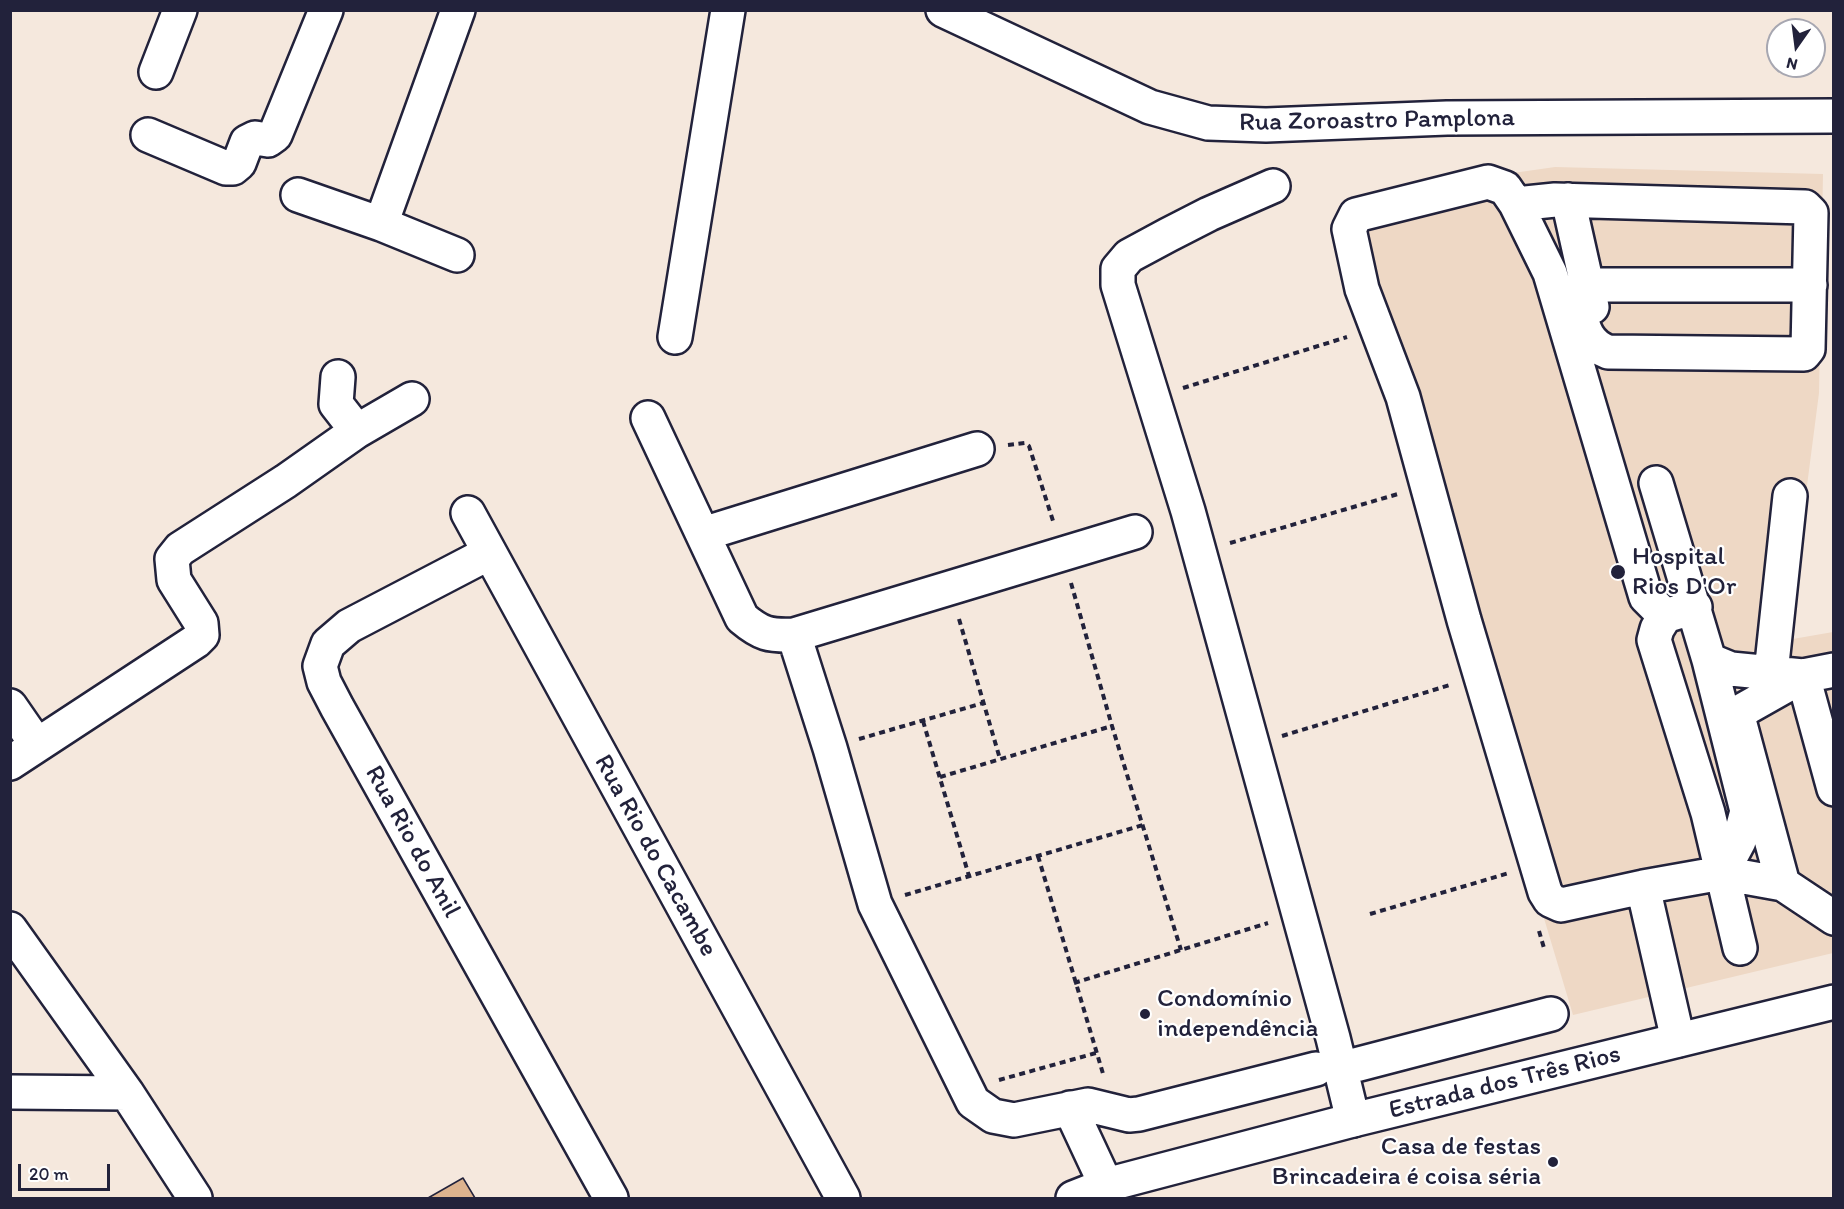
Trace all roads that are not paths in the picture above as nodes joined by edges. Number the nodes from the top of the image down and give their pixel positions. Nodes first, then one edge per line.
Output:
1 (180, 10) edge
2 (326, 10) edge
3 (458, 10) edge
4 (728, 10) edge
5 (943, 10) edge
6 (156, 72) dead end
7 (1833, 116) edge
8 (148, 135) dead end
9 (1273, 186) dead end
10 (298, 195) dead end
11 (1569, 200) junction
12 (1515, 204) junction
13 (381, 224) junction
14 (1532, 237) junction
15 (457, 255) dead end
16 (1587, 285) junction
17 (1810, 285) junction
18 (675, 337) dead end
19 (1601, 349) junction
20 (338, 377) dead end
21 (412, 399) dead end
22 (648, 418) dead end
23 (357, 431) junction
24 (977, 448) road end
25 (1656, 483) dead end
26 (1790, 496) dead end
27 (468, 513) dead end
28 (1135, 532) dead end
29 (703, 534) junction
30 (489, 553) junction
31 (1680, 612) junction
32 (794, 635) junction
33 (1709, 660) junction
34 (1803, 673) edge
35 (10, 706) edge
36 (1827, 743) edge
37 (38, 745) junction
38 (10, 763) edge
39 (1833, 789) edge
40 (1722, 873) junction
41 (1782, 884) junction
42 (1643, 887) junction
43 (1833, 918) edge
44 (10, 928) edge
45 (1740, 948) dead end
46 (1833, 1002) edge
47 (1551, 1014) dead end
48 (1678, 1040) junction
49 (1328, 1069) junction
50 (10, 1092) edge
51 (127, 1093) junction
52 (1070, 1108) junction
53 (1353, 1120) junction
54 (1106, 1185) junction
55 (195, 1198) edge
56 (611, 1198) edge
57 (843, 1198) edge
58 (1073, 1198) edge

1 - 6 street
2 - 8 street
3 - 13 street
4 - 18 street
5 - 7 street, Rua Zoroastro Pamplona
9 - 49 street
10 - 13 street
11 - 12 street
11 - 16 street
11 - 17 street
12 - 14 street
12 - 42 street
13 - 15 street
14 - 19 street
14 - 31 street
16 - 17 street
16 - 19 street
17 - 19 street
20 - 23 street
21 - 23 street
22 - 29 street
23 - 37 street
24 - 29 street
25 - 31 street
26 - 34 street
27 - 30 street, Rua Rio do Cacambe
28 - 32 street
29 - 32 street
30 - 56 street, Rua Rio do Anil
30 - 57 street, Rua Rio do Cacambe
31 - 33 street
31 - 40 street
32 - 52 street
33 - 34 street
33 - 40 street
34 - 36 street
34 - 41 street
35 - 37 street
36 - 39 street
37 - 38 street
40 - 41 street
40 - 42 street
40 - 45 street
41 - 43 street
42 - 48 street
44 - 51 street
46 - 48 street, Estrada dos Três Rios
47 - 49 street
48 - 53 street, Estrada dos Três Rios
49 - 52 street
49 - 53 street
50 - 51 street
51 - 55 street
52 - 54 street
53 - 54 street, Estrada dos Três Rios
54 - 58 street, Estrada dos Três Rios

